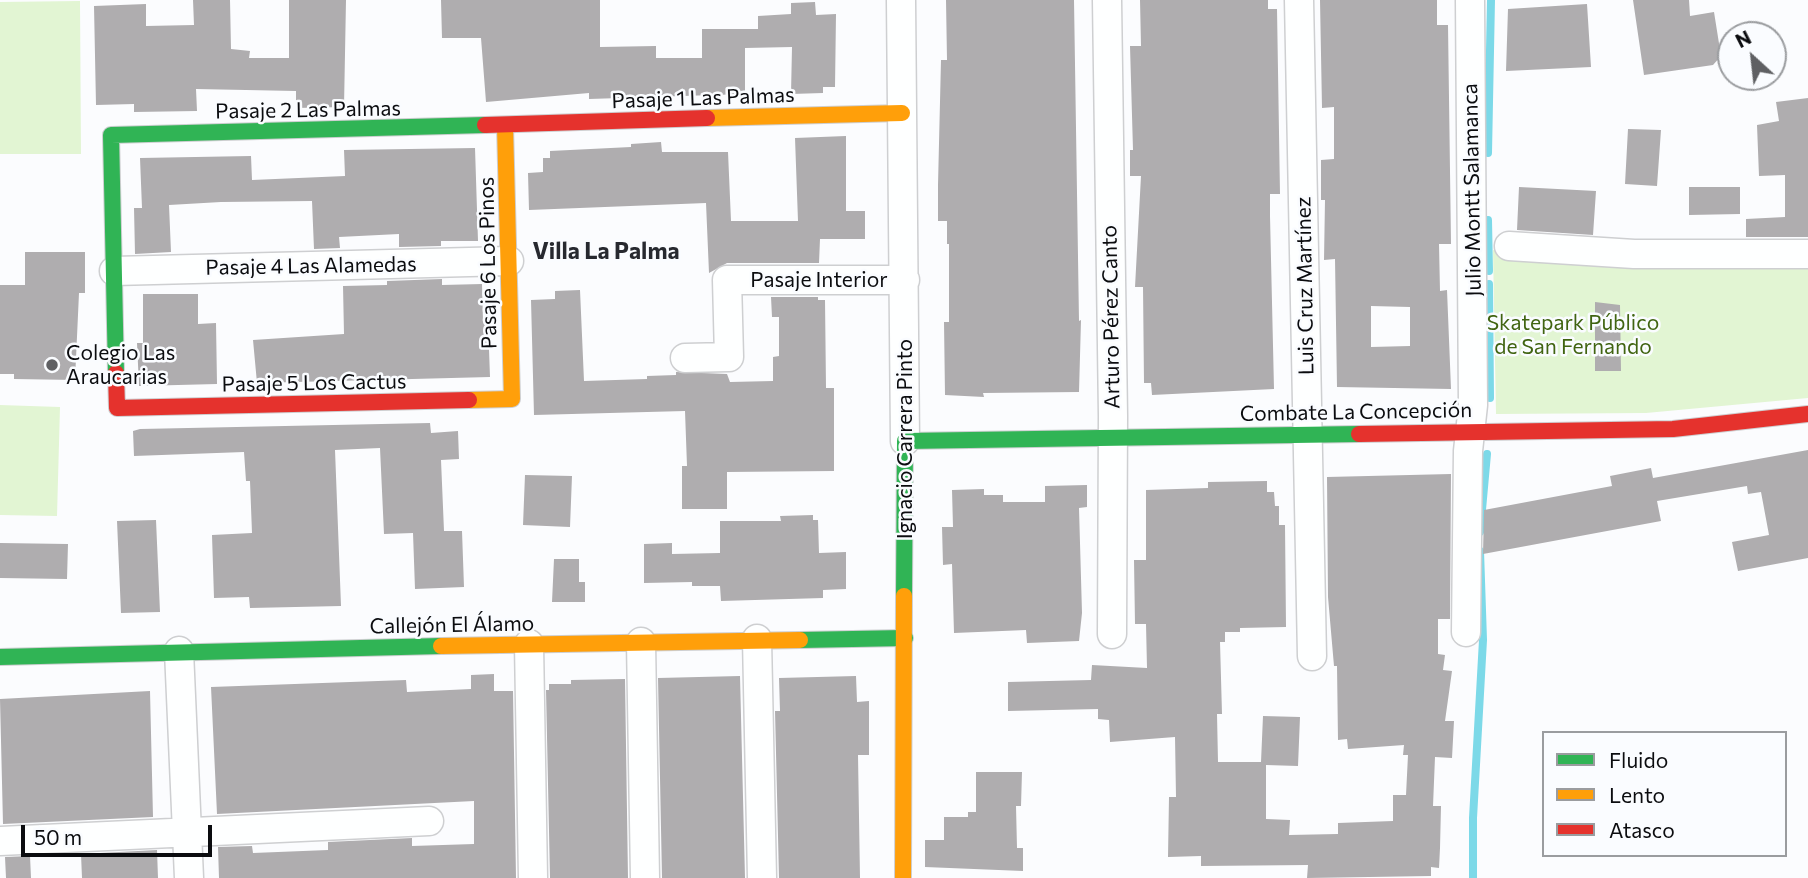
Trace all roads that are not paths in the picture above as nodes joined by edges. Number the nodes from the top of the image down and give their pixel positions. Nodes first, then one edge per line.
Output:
1 (901, 0) edge
2 (1107, 0) edge
3 (1299, 0) edge
4 (1470, 0) edge
5 (902, 113) junction
6 (505, 126) junction
7 (1509, 246) dead end
8 (1808, 254) edge
9 (509, 261) junction
10 (114, 271) junction
11 (905, 280) junction
12 (685, 358) dead end
13 (512, 399) joint
14 (1808, 414) edge
15 (1470, 432) junction
16 (1308, 433) junction
17 (1111, 438) junction
18 (905, 440) junction
19 (1466, 632) dead end
20 (1112, 634) dead end
21 (905, 638) junction
22 (757, 639) junction
23 (641, 642) junction
24 (529, 644) junction
25 (179, 651) junction
26 (1312, 656) dead end
27 (0, 657) edge
28 (429, 821) dead end
29 (187, 832) junction
30 (0, 841) edge
31 (189, 878) edge
32 (533, 878) edge
33 (645, 878) edge
34 (762, 878) edge
35 (903, 878) edge

1 - 5 street, Ignacio Carrera Pinto
2 - 17 street, Arturo Pérez Canto
3 - 16 street, Luis Cruz Martínez
4 - 15 street, Julio Montt Salamanca
5 - 6 street, Pasaje 1 Las Palmas
5 - 11 street, Ignacio Carrera Pinto
6 - 9 street, Pasaje 6 Los Pinos
6 - 10 street, Pasaje 2 Las Palmas
7 - 8 street
9 - 10 street, Pasaje 4 Las Alamedas
9 - 13 street, Pasaje 6 Los Pinos
10 - 13 street, Pasaje 5 Los Cactus
11 - 12 street, Pasaje Interior
11 - 18 street, Ignacio Carrera Pinto
14 - 15 street, Combate La Concepción
15 - 16 street, Combate La Concepción
15 - 19 street, Julio Montt Salamanca
16 - 17 street, Combate La Concepción
16 - 26 street, Luis Cruz Martínez
17 - 18 street, Combate La Concepción
17 - 20 street, Arturo Pérez Canto
18 - 21 street, Ignacio Carrera Pinto
21 - 22 street, Callejón El Álamo
21 - 35 street, Ignacio Carrera Pinto
22 - 23 street, Callejón El Álamo
22 - 34 street
23 - 24 street, Callejón El Álamo
23 - 33 street
24 - 25 street, Callejón El Álamo
24 - 32 street
25 - 27 street, Callejón El Álamo
25 - 29 street
28 - 29 street
29 - 30 street
29 - 31 street

